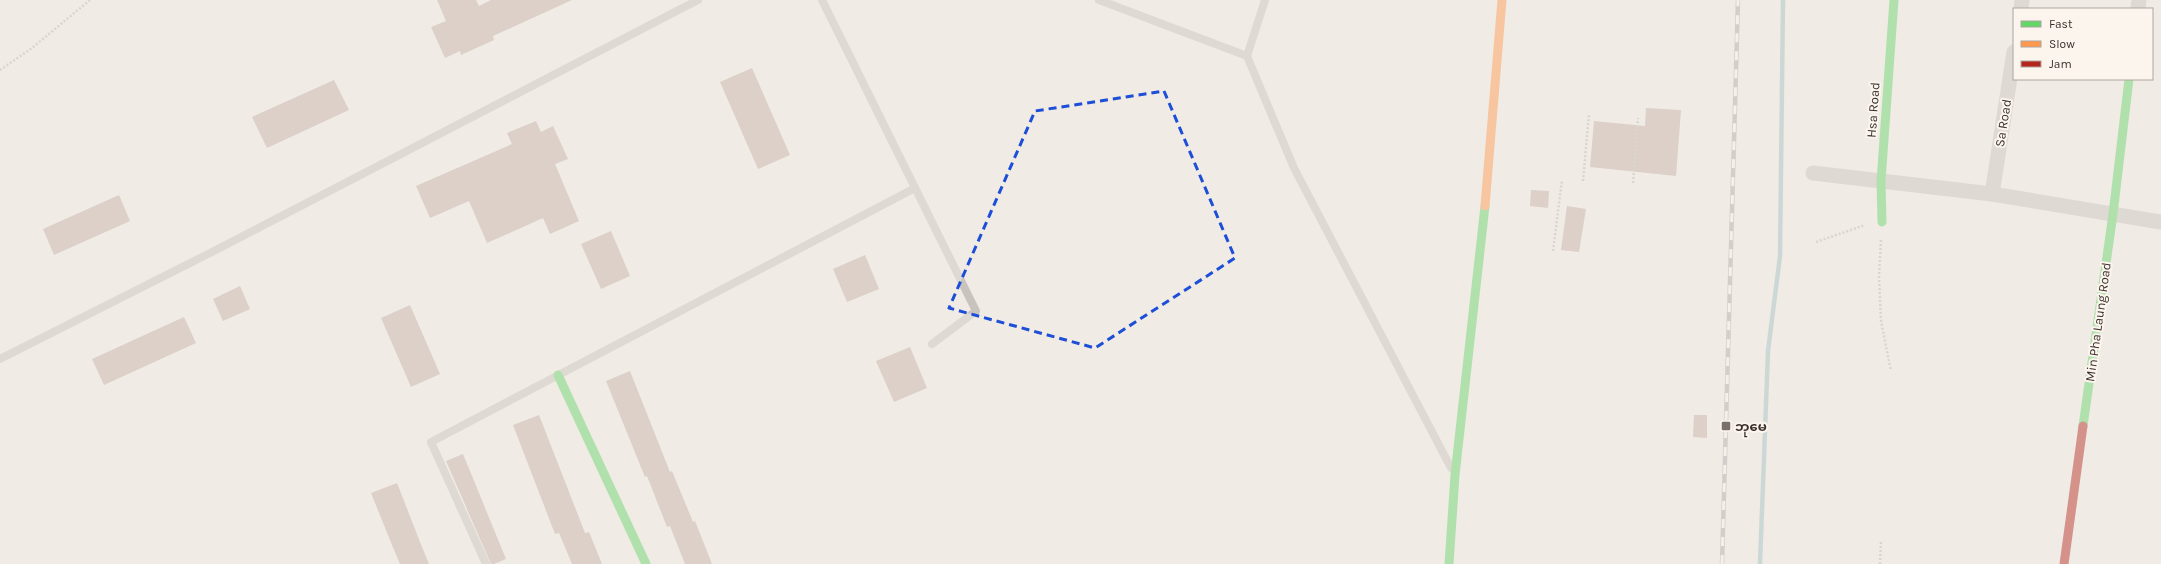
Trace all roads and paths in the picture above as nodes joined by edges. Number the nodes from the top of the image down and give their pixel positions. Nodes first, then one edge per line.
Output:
1 (90, 0) edge
2 (698, 0) edge
3 (822, 0) edge
4 (1099, 0) edge
5 (1264, 0) edge
6 (1502, 0) edge
7 (1894, 0) edge
8 (1247, 56) junction
9 (2013, 58) edge
10 (0, 70) edge
11 (2129, 80) edge
12 (1589, 114) dead end
13 (1638, 118) dead end
14 (1813, 173) dead end
15 (1562, 180) dead end
16 (1583, 181) dead end
17 (1881, 181) junction
18 (1633, 183) dead end
19 (915, 188) junction
20 (1992, 194) junction
21 (2113, 214) junction
22 (1882, 222) junction
23 (2161, 222) edge
24 (1816, 242) dead end
25 (1553, 251) dead end
26 (932, 344) dead end
27 (0, 360) edge
28 (1891, 371) dead end
29 (558, 375) junction
30 (1455, 475) junction
31 (1882, 540) dead end
32 (486, 564) edge
33 (646, 564) edge
34 (1449, 564) edge
35 (1880, 564) edge
36 (2064, 564) edge

1 - 10 path
2 - 27 lane
3 - 19 lane
4 - 8 lane
5 - 8 lane
6 - 30 street
7 - 17 street, Hsa Road
8 - 30 lane
9 - 20 street, Sa Road
11 - 21 street, Min Pha Laung Road
12 - 16 path
13 - 18 path
14 - 17 street
15 - 25 path
17 - 20 street
17 - 22 street, Hsa Road
19 - 26 lane
19 - 29 lane
20 - 21 street
21 - 23 street
21 - 36 street, Min Pha Laung Road
22 - 24 path
22 - 28 path
29 - 32 lane
29 - 33 street
30 - 34 street
31 - 35 path

